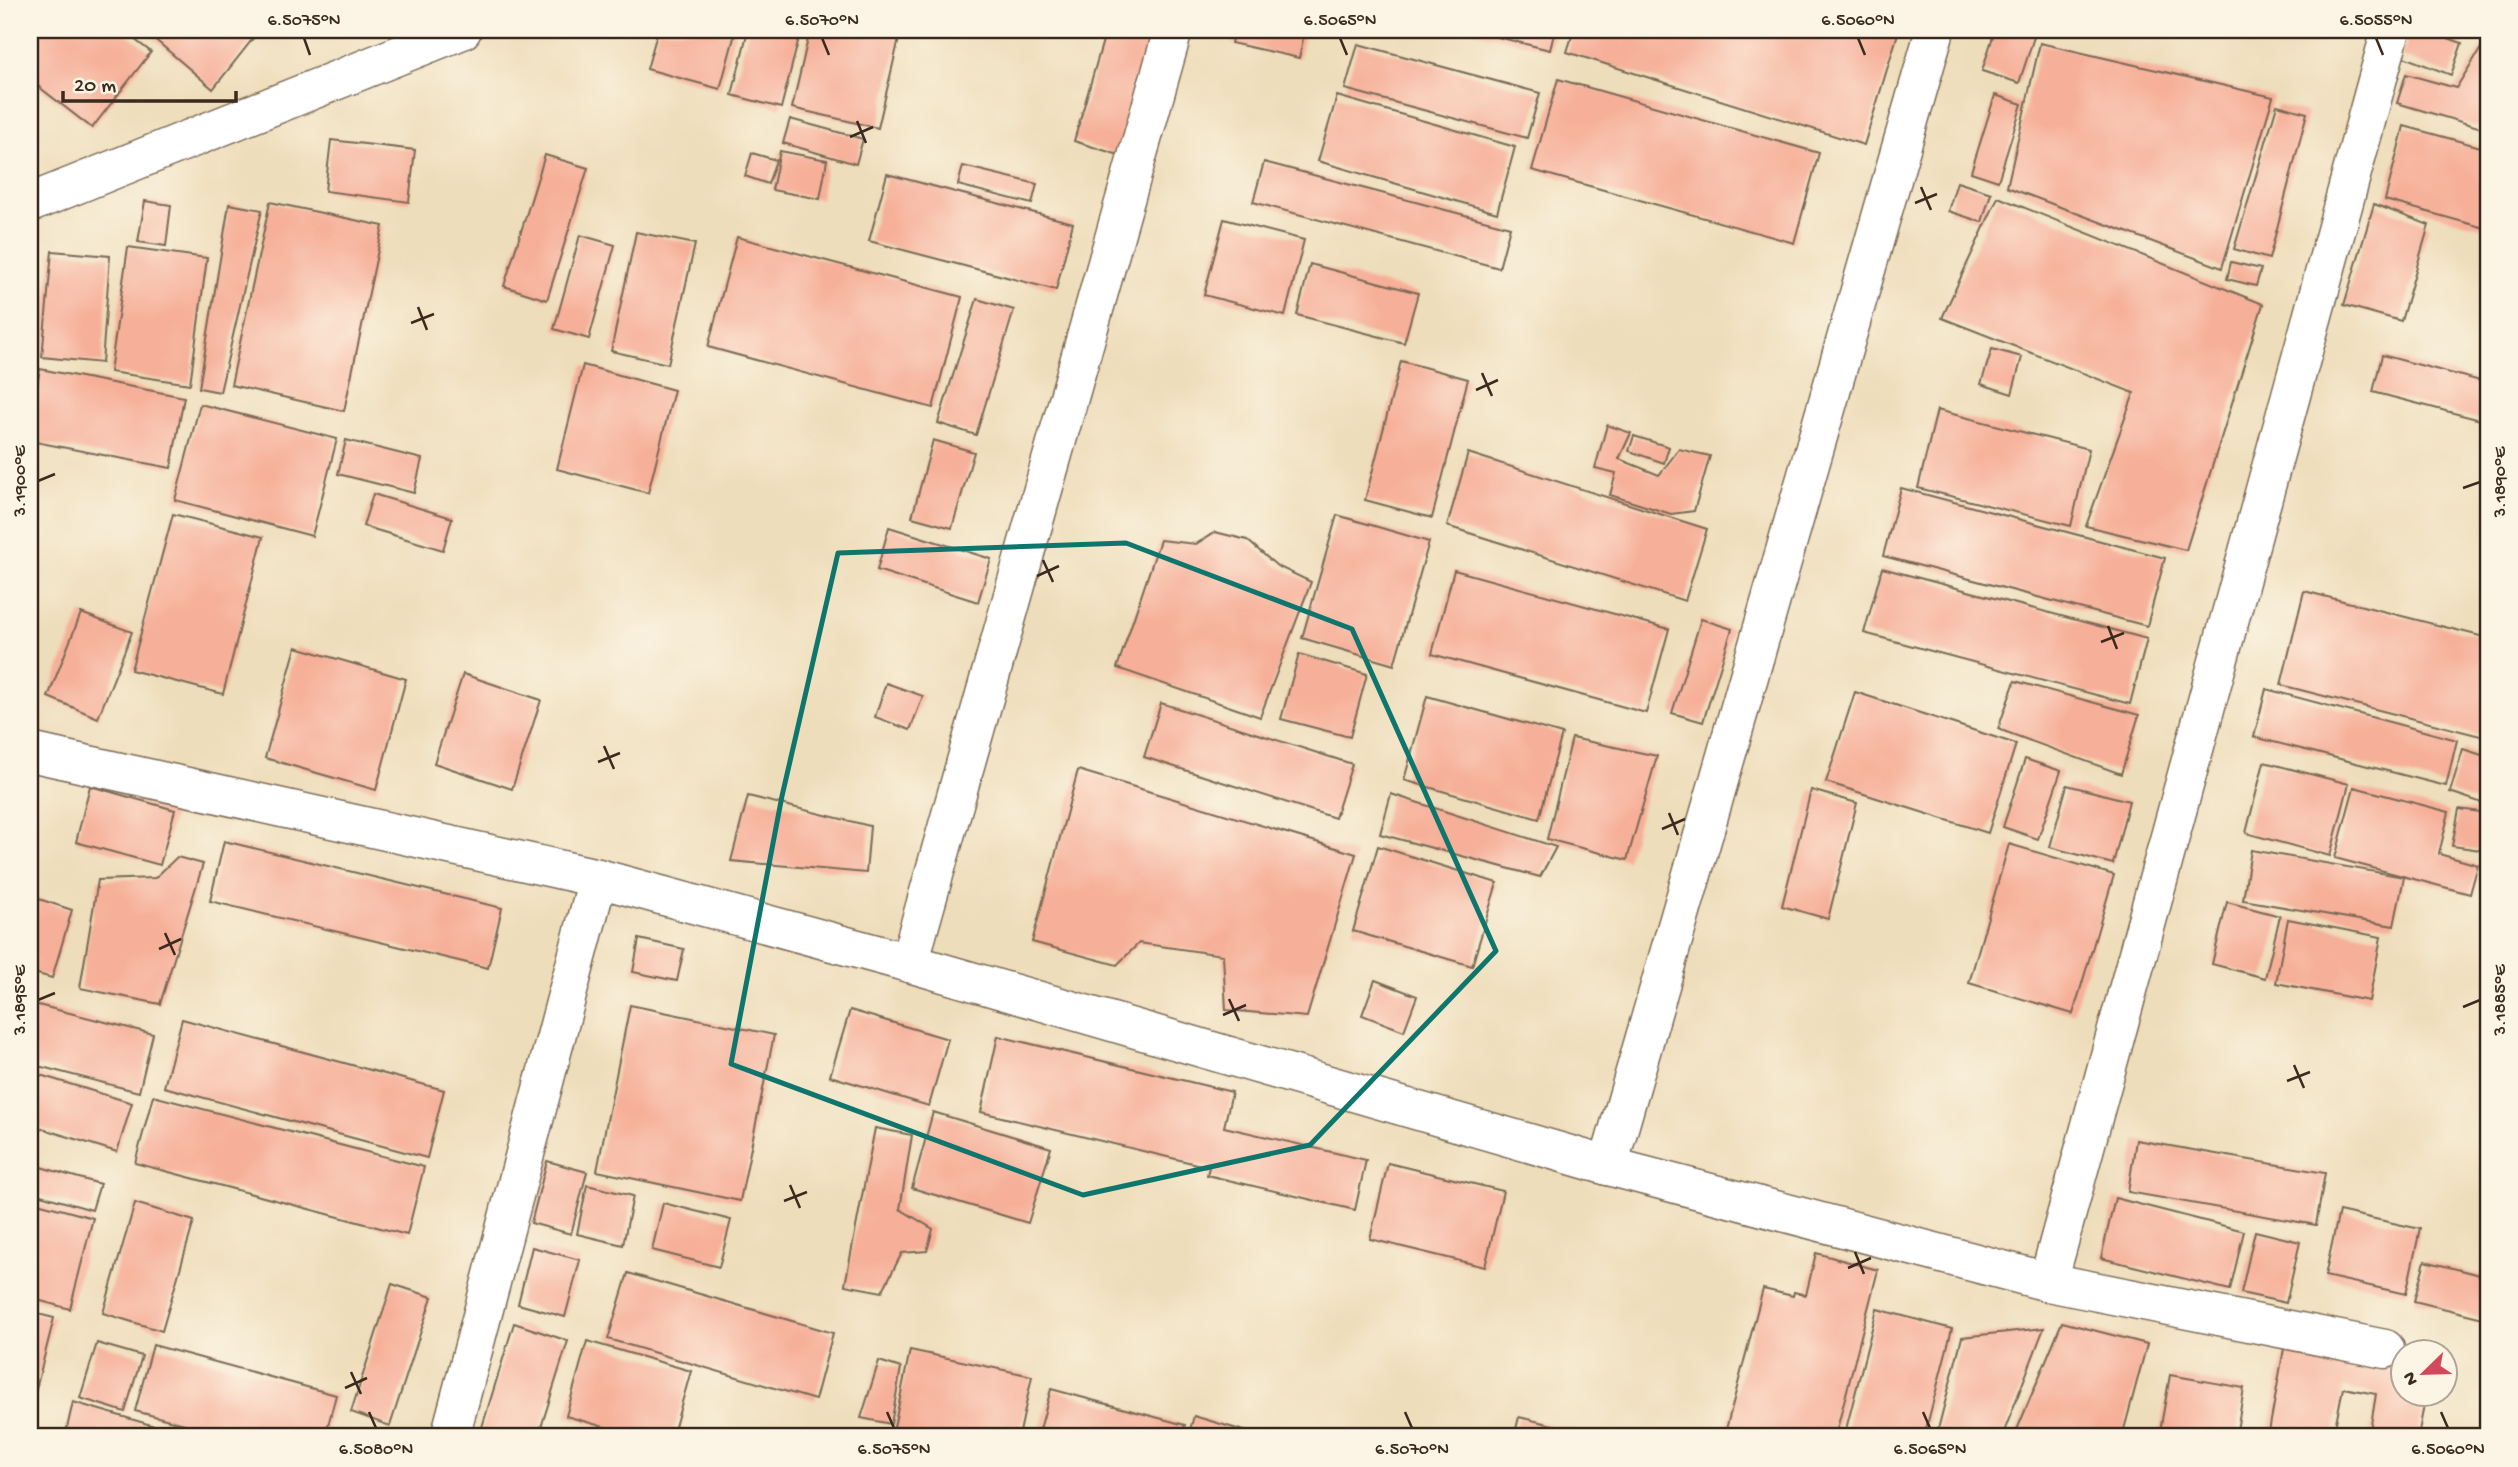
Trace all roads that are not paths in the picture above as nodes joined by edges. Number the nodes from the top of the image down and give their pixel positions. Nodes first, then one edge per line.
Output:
1 (462, 30) edge
2 (1173, 30) edge
3 (1935, 30) edge
4 (2391, 30) edge
5 (30, 203) edge
6 (30, 752) edge
7 (598, 878) junction
8 (909, 963) junction
9 (1608, 1166) junction
10 (2048, 1282) junction
11 (2385, 1349) dead end
12 (450, 1437) edge

1 - 5 street
2 - 8 street
3 - 9 street
4 - 10 street
6 - 7 street
7 - 8 street
7 - 12 street
8 - 9 street
9 - 10 street
10 - 11 street

